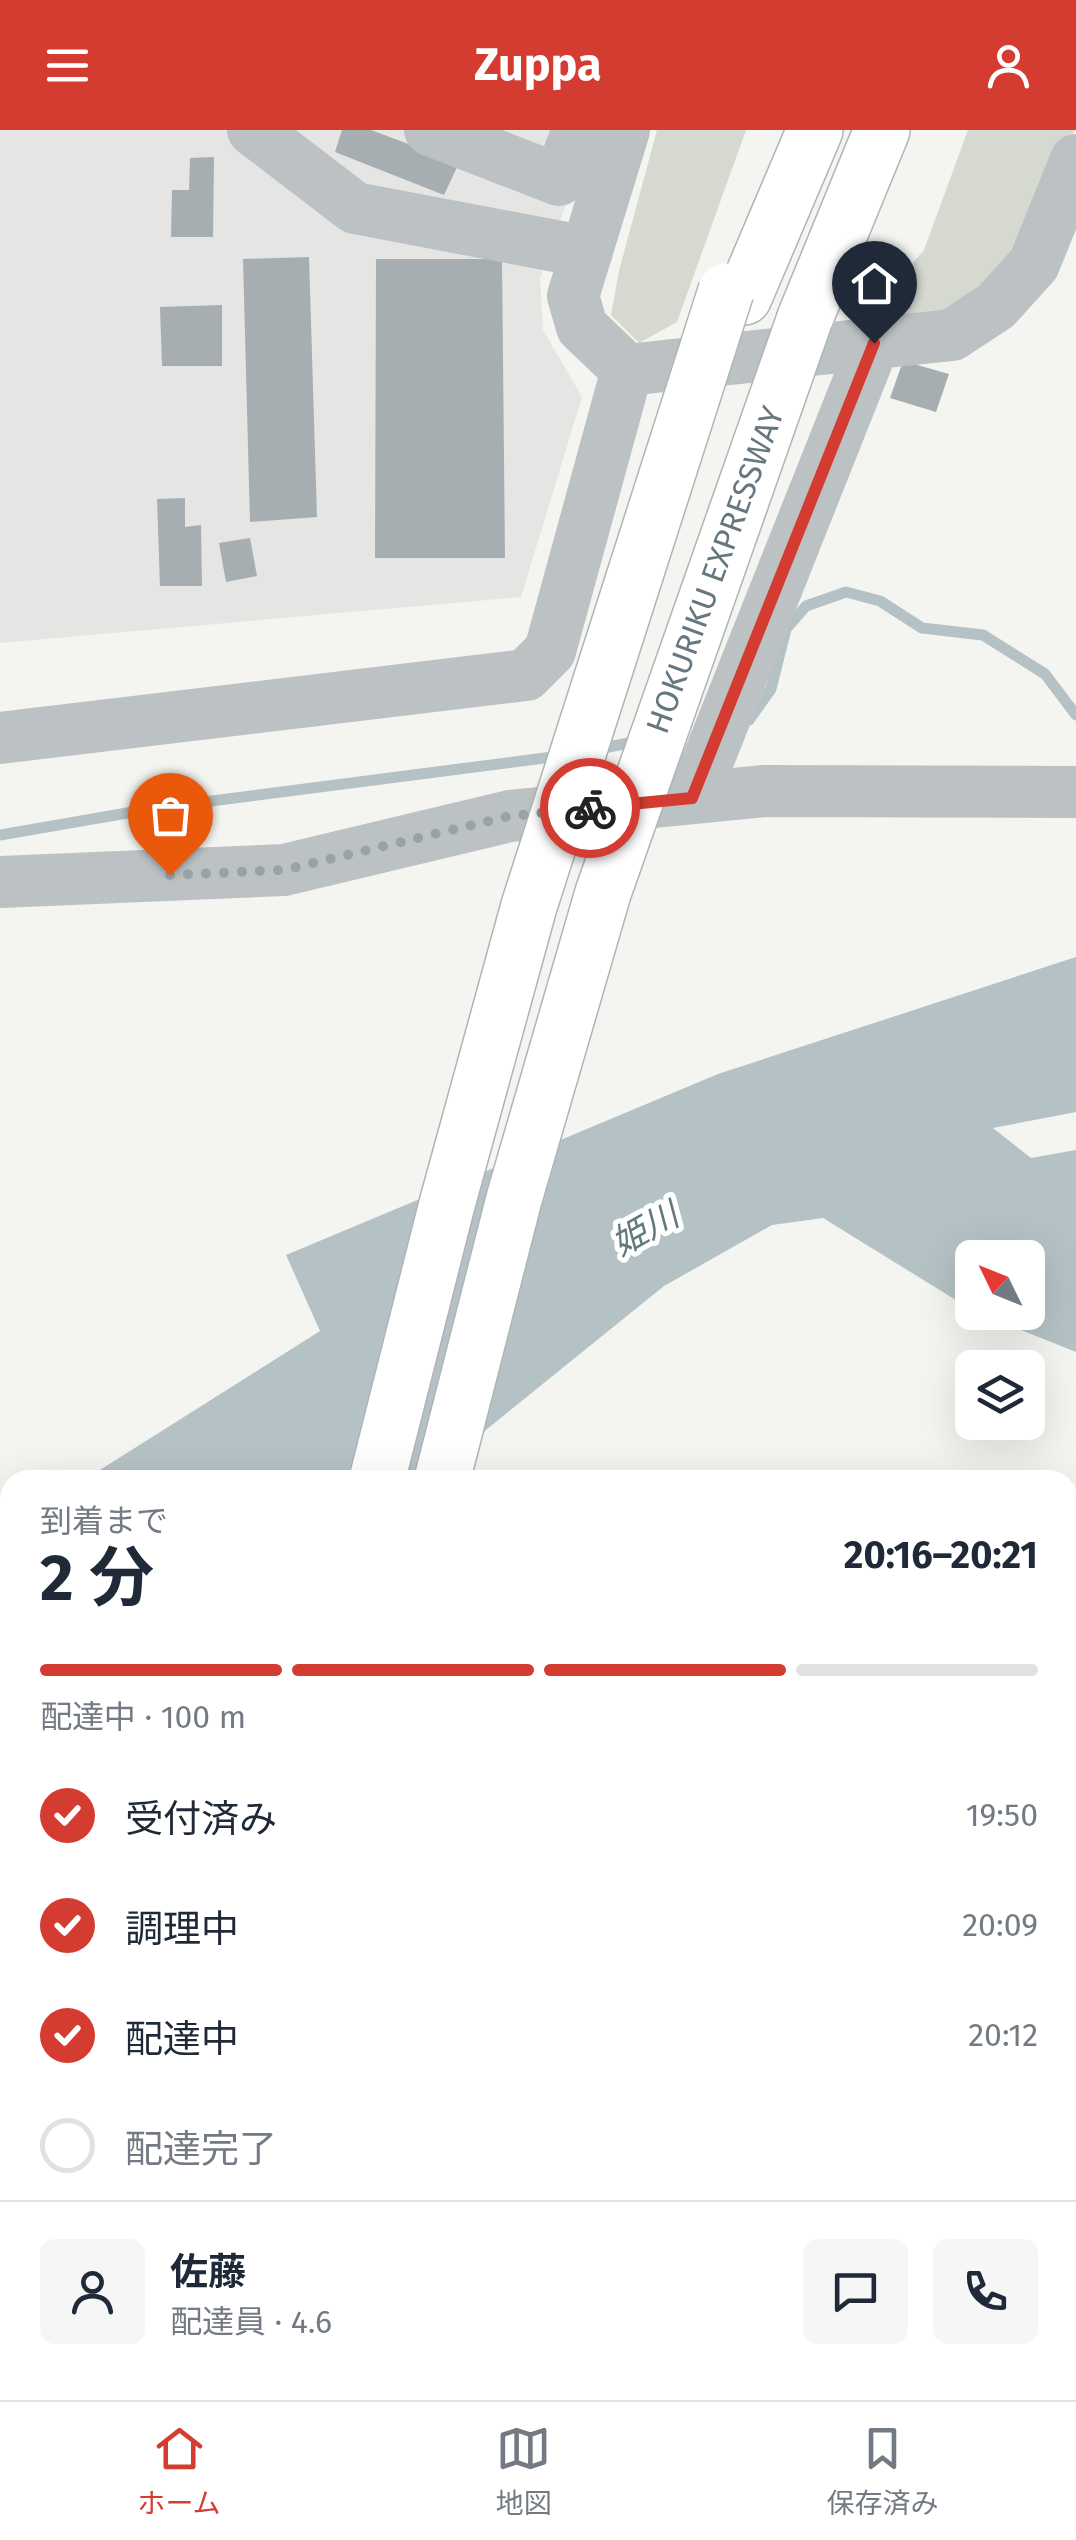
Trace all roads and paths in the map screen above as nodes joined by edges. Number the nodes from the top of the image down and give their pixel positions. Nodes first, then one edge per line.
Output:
1 (253, 130) edge
2 (430, 130) edge
3 (578, 130) edge
4 (624, 130) edge
5 (783, 130) edge
6 (815, 130) edge
7 (877, 144) edge
8 (1076, 160) edge
9 (587, 252) junction
10 (735, 294) junction
11 (874, 343) junction
12 (627, 370) junction
13 (0, 738) edge
14 (1076, 792) edge
15 (692, 798) junction
16 (0, 882) edge
17 (380, 1470) edge
18 (445, 1470) edge

1 - 9 street
2 - 3 street
4 - 9 street
5 - 10 highway
6 - 10 highway
7 - 18 highway, HOKURIKU EXPRESSWAY, bridge
8 - 11 street
9 - 12 street
10 - 17 highway, HOKURIKU EXPRESSWAY, bridge
11 - 12 street
11 - 15 street
12 - 13 street
14 - 15 street
15 - 16 street

